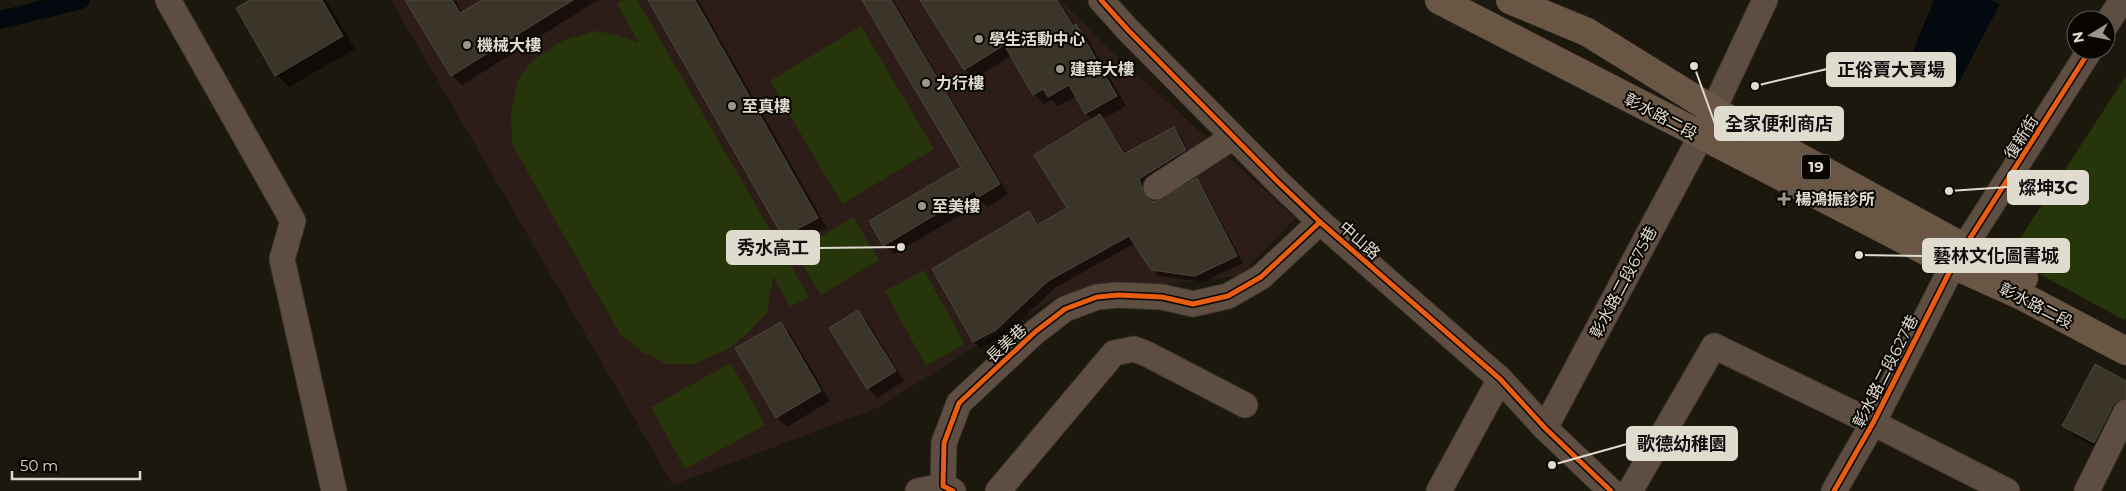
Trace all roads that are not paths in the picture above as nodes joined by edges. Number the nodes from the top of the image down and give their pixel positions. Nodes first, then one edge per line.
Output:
1 (168, 0) edge
2 (1101, 0) edge
3 (1510, 0) edge
4 (1765, 0) edge
5 (1452, 3) edge
6 (2084, 60) edge
7 (1712, 110) junction
8 (1701, 136) junction
9 (1233, 137) junction
10 (1156, 186) dead end
11 (1320, 222) junction
12 (1958, 259) junction
13 (2126, 329) edge
14 (2126, 351) edge
15 (1500, 379) junction
16 (1245, 405) dead end
17 (2126, 412) edge
18 (1873, 423) junction
19 (1546, 428) junction
20 (1599, 485) edge
21 (948, 489) edge
22 (334, 491) edge
23 (918, 491) edge
24 (998, 491) edge
25 (1439, 491) edge
26 (1630, 491) edge
27 (1834, 491) edge
28 (2007, 491) edge
29 (2087, 491) edge

1 - 22 street
2 - 9 street, 中山路
3 - 7 main road, 彰水路二段 / 19
4 - 7 street, 彰水路二段675巷
5 - 8 main road, 彰水路二段 / 19
6 - 12 street, 復新街
7 - 8 street, 彰水路二段675巷
7 - 12 main road, 彰水路二段 / 19
8 - 12 main road, 彰水路二段 / 19
8 - 19 street, 彰水路二段675巷
9 - 10 street
9 - 11 street, 中山路
11 - 15 street, 中山路
11 - 21 street, 長美巷
12 - 13 main road, 彰水路二段 / 19
12 - 14 main road, 彰水路二段 / 19
12 - 18 street, 彰水路二段627巷
15 - 19 street, 中山路
15 - 25 street
16 - 24 street
17 - 29 street
18 - 26 street
18 - 27 street, 彰水路二段627巷
18 - 28 street
19 - 20 street, 中山路
21 - 23 street

